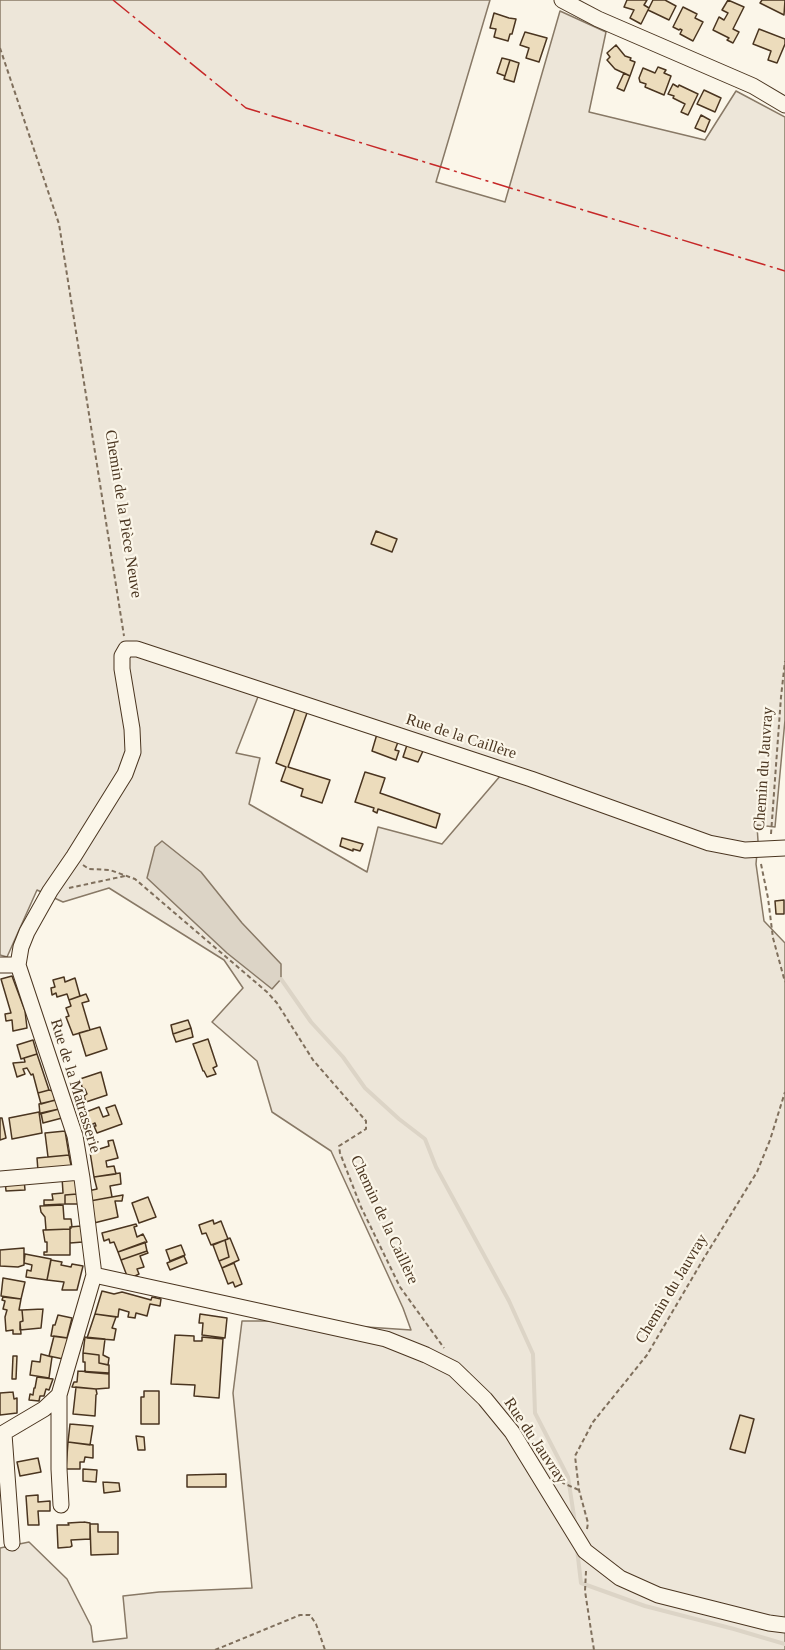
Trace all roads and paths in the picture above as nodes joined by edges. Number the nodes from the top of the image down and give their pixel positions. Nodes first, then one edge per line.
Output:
1 (562, 0) edge
2 (580, 4) edge
3 (0, 48) edge
4 (785, 105) edge
5 (126, 649) junction
6 (785, 661) edge
7 (778, 848) edge
8 (88, 869) dead end
9 (125, 876) junction
10 (63, 892) dead end
11 (0, 965) edge
12 (18, 965) junction
13 (785, 982) edge
14 (785, 1092) edge
15 (81, 1172) junction
16 (0, 1179) edge
17 (94, 1275) junction
18 (446, 1351) dead end
19 (59, 1395) junction
20 (2, 1435) edge
21 (543, 1455) dead end
22 (579, 1490) junction
23 (61, 1505) dead end
24 (12, 1543) dead end
25 (585, 1551) junction
26 (586, 1568) dead end
27 (785, 1625) edge
28 (215, 1650) edge
29 (325, 1650) edge
30 (594, 1650) edge

1 - 2 street
2 - 4 street
3 - 5 path, Chemin de la Pièce Neuve
5 - 7 street, Rue de la Caillère
5 - 12 street
6 - 7 path, Chemin du Jauvray
7 - 13 path, Chemin du Jauvray
8 - 9 path, Chemin de la Caillère
9 - 10 path
9 - 18 path, Chemin de la Caillère
11 - 12 street
12 - 15 street, Rue de la Matrasserie
14 - 22 path, Chemin du Jauvray
15 - 16 street
15 - 17 street, Rue de la Matrasserie
17 - 19 street, Rue de la Matrasserie
17 - 25 street, Rue du Jauvray
19 - 20 street
19 - 23 street, Rue de la Matrasserie
20 - 24 street
21 - 22 path
22 - 25 path
25 - 27 street, Rue du Jauvray
26 - 30 path
28 - 29 path

